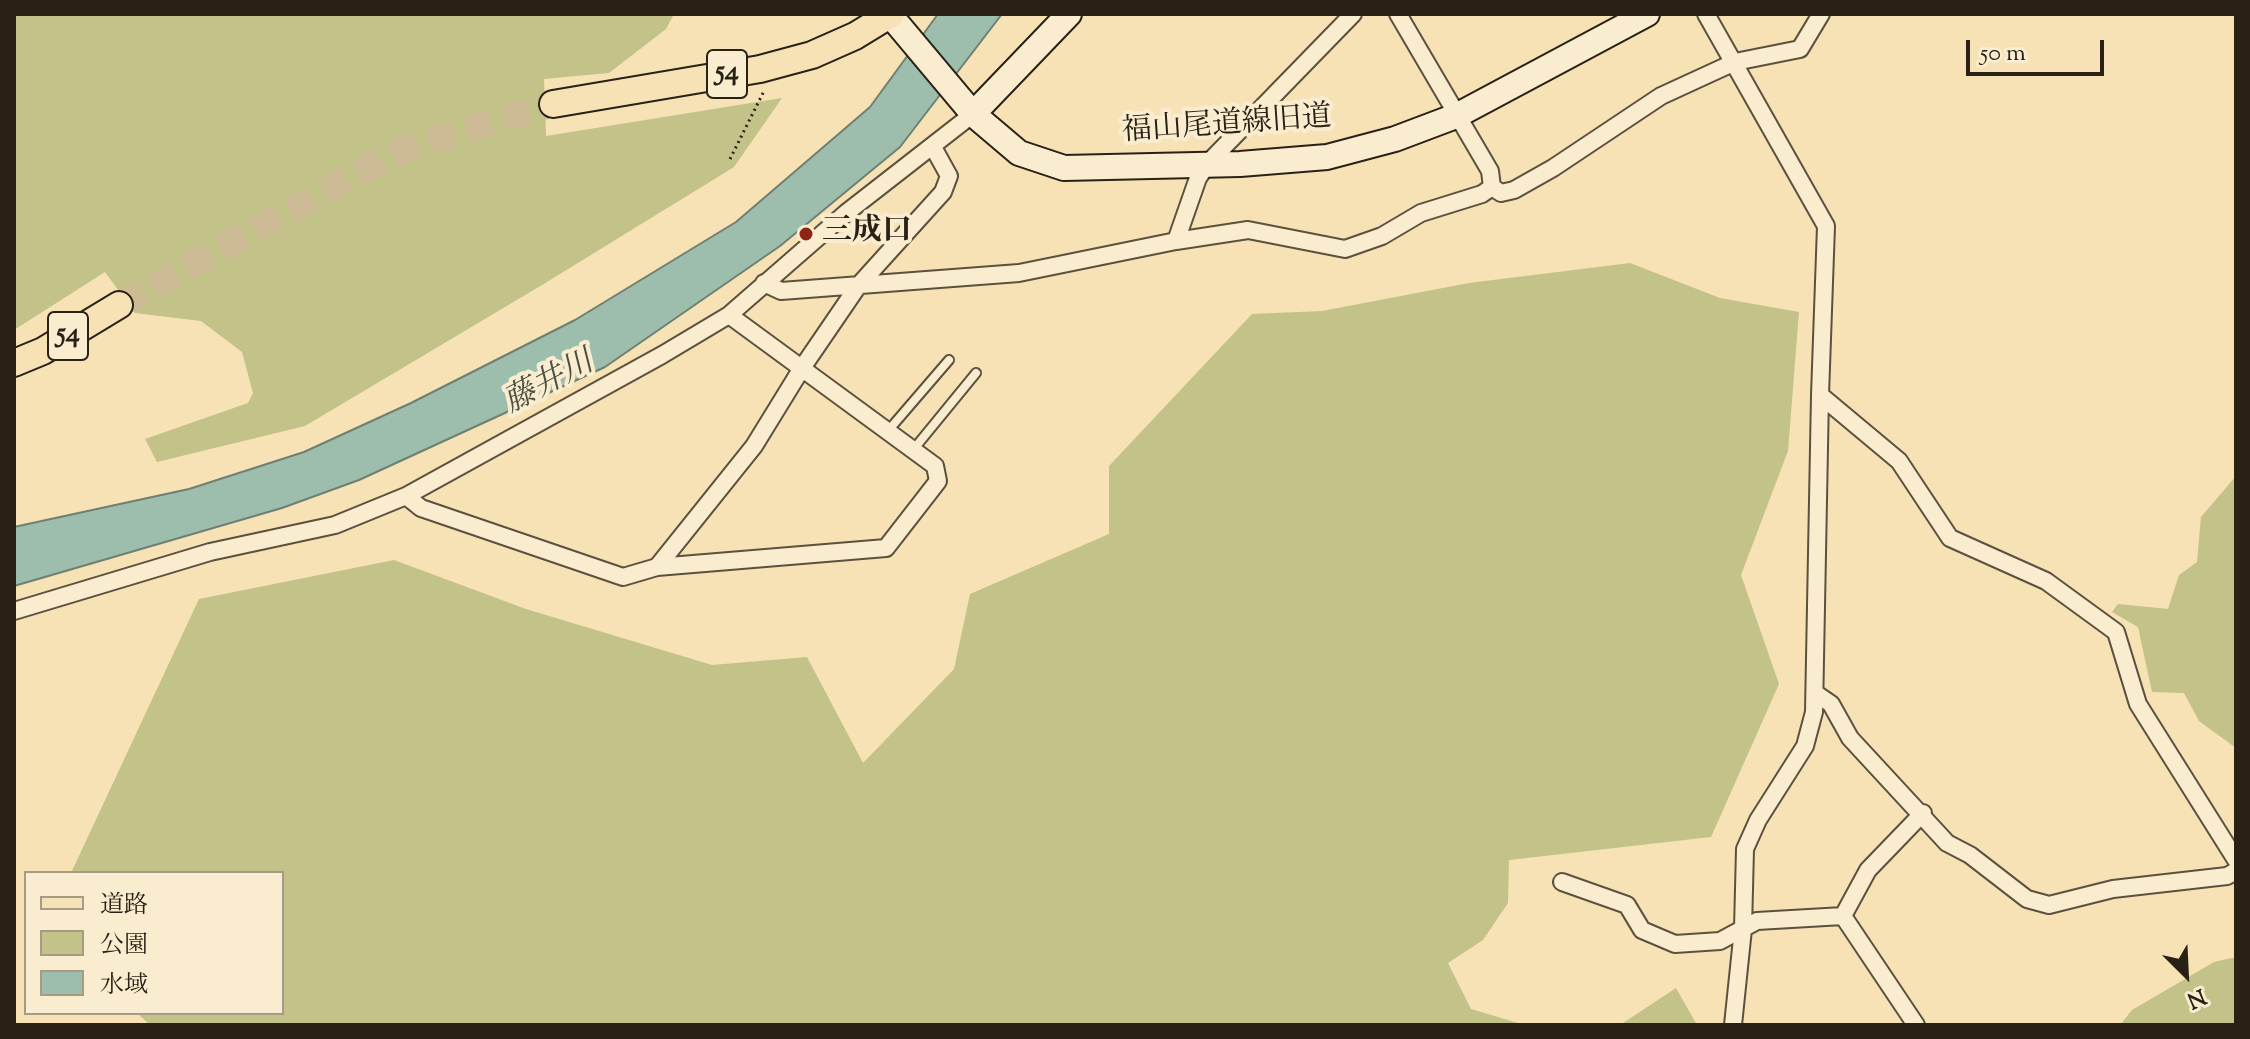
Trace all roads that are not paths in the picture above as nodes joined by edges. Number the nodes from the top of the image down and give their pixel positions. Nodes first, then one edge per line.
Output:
1 (1069, 14) edge
2 (1353, 14) edge
3 (1398, 14) edge
4 (1647, 14) edge
5 (1706, 14) edge
6 (1821, 14) edge
7 (896, 21) edge
8 (1735, 62) junction
9 (553, 104) tunnel mouth
10 (966, 106) junction
11 (1456, 116) junction
12 (933, 147) junction
13 (1209, 162) junction
14 (1492, 187) junction
15 (1176, 241) junction
16 (764, 283) junction
17 (858, 286) junction
18 (119, 305) tunnel mouth
19 (729, 315) junction
20 (949, 360) dead end
21 (14, 363) edge
22 (802, 368) junction
23 (976, 373) dead end
24 (1820, 395) junction
25 (887, 432) junction
26 (912, 450) junction
27 (406, 496) junction
28 (657, 567) junction
29 (14, 611) edge
30 (1815, 693) junction
31 (1923, 813) junction
32 (2236, 860) edge
33 (2236, 871) edge
34 (1562, 882) dead end
35 (1843, 916) junction
36 (1743, 929) junction
37 (1733, 1025) edge
38 (1916, 1025) edge

1 - 10 street
2 - 13 street
3 - 11 street
4 - 11 street, 福山尾道線旧道
5 - 8 street
6 - 8 street
7 - 9 main road, 54
7 - 10 street, 福山尾道線旧道
8 - 14 street
8 - 24 street
10 - 12 street
10 - 13 street, 福山尾道線旧道
11 - 13 street, 福山尾道線旧道
11 - 14 street
12 - 16 street
12 - 17 street
13 - 15 street
14 - 15 street
15 - 17 street
16 - 17 street
16 - 19 street
17 - 22 street
18 - 21 main road, 54
19 - 22 street
19 - 27 street
20 - 25 lane
22 - 25 street
22 - 28 street
23 - 26 lane
24 - 30 street
24 - 32 street
25 - 26 street
26 - 28 street
27 - 28 street
27 - 29 street
30 - 31 street
30 - 36 street
31 - 33 street
31 - 35 street
34 - 36 street
35 - 36 street
35 - 38 street
36 - 37 street

